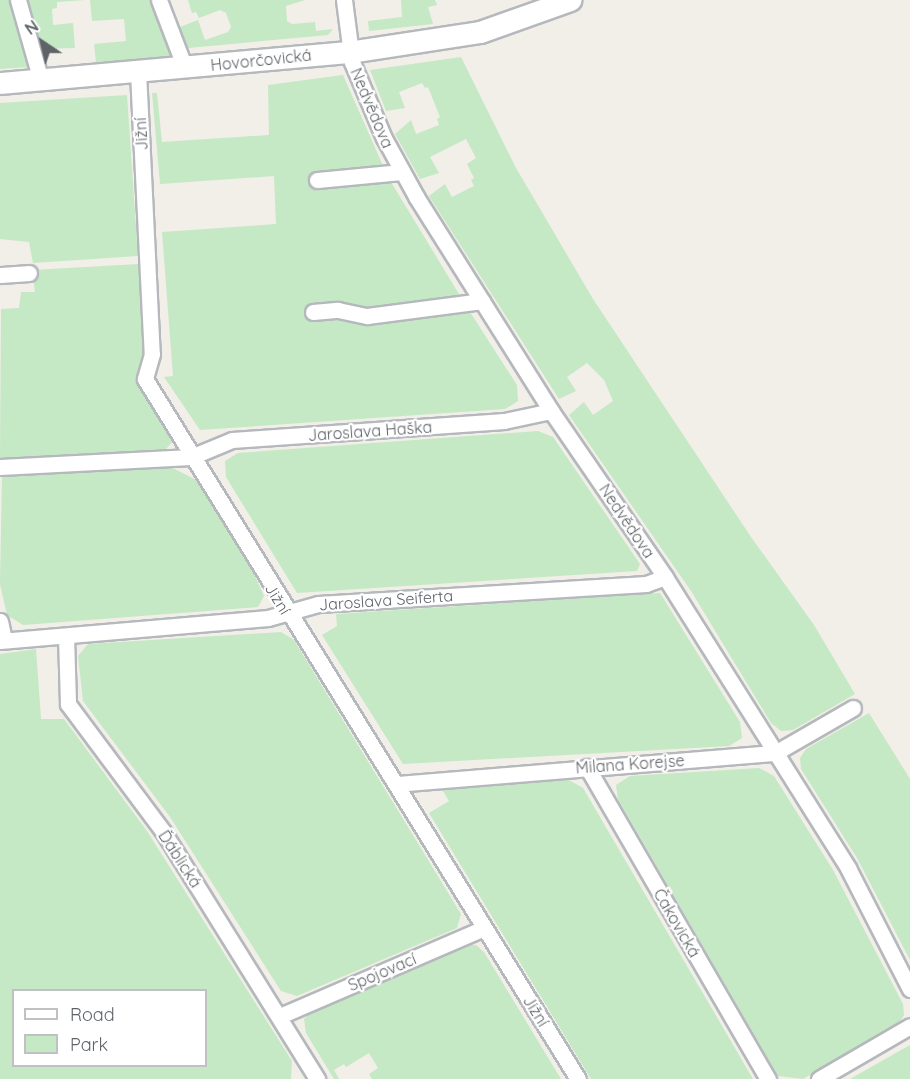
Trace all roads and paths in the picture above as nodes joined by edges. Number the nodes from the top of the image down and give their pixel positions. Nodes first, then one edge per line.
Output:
1 (18, 0) edge
2 (159, 0) edge
3 (344, 0) edge
4 (570, 0) edge
5 (349, 51) junction
6 (185, 68) junction
7 (138, 72) junction
8 (41, 81) junction
9 (0, 83) edge
10 (402, 172) junction
11 (317, 180) dead end
12 (29, 273) dead end
13 (0, 275) edge
14 (482, 301) junction
15 (313, 312) dead end
16 (551, 411) junction
17 (191, 457) junction
18 (0, 468) edge
19 (665, 576) junction
20 (286, 612) junction
21 (0, 621) edge
22 (66, 636) junction
23 (2, 640) edge
24 (853, 708) dead end
25 (775, 753) junction
26 (586, 767) junction
27 (396, 784) junction
28 (484, 928) junction
29 (910, 988) edge
30 (280, 1016) junction
31 (910, 1026) edge
32 (312, 1077) edge
33 (578, 1079) edge
34 (768, 1079) edge
35 (819, 1079) edge

1 - 8 street
2 - 6 street
3 - 5 street, Nedvědova
4 - 5 street, Hovorčovická
5 - 6 street, Hovorčovická
5 - 10 street, Nedvědova
6 - 7 street, Hovorčovická
7 - 8 street, Hovorčovická
7 - 17 street, Jižní
8 - 9 street, Hovorčovická
10 - 11 street
10 - 14 street, Nedvědova
12 - 13 street
14 - 15 street
14 - 16 street, Nedvědova
16 - 17 street, Jaroslava Haška
16 - 19 street, Nedvědova
17 - 18 street, Jaroslava Haška
17 - 20 street, Jižní
19 - 20 street, Jaroslava Seiferta
19 - 25 street, Nedvědova
20 - 22 street, Jaroslava Seiferta
20 - 27 street, Jižní
21 - 23 street
22 - 23 street, Jaroslava Seiferta
22 - 30 street, Ďáblická
24 - 25 street, Milana Korejse
25 - 26 street, Milana Korejse
25 - 29 street, Nedvědova
26 - 27 street, Milana Korejse
26 - 34 street, Čakovická
27 - 28 street, Jižní
28 - 30 street, Spojovací
28 - 33 street, Jižní
30 - 32 street, Ďáblická
31 - 35 street

